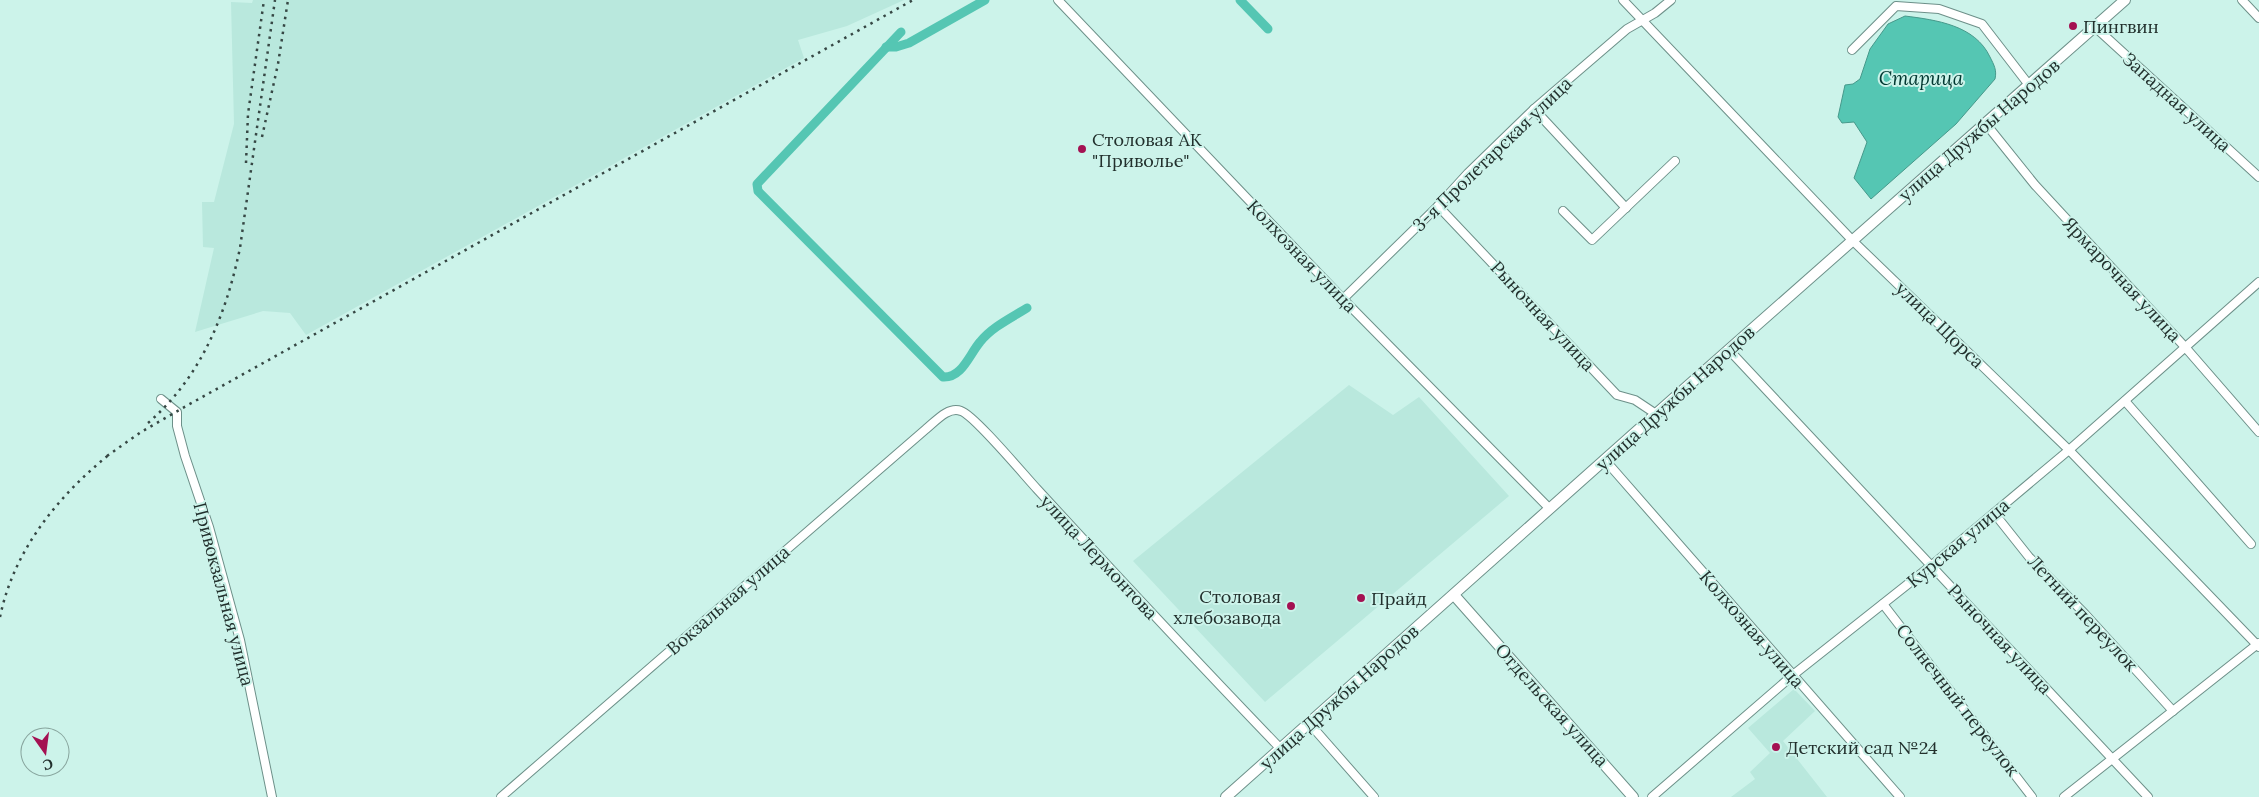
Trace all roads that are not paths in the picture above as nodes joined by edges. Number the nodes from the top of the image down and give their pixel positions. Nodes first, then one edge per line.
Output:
1 (1058, 0) edge
2 (1623, 0) edge
3 (1671, 0) edge
4 (2125, 0) edge
5 (2242, 0) edge
6 (2259, 18) edge
7 (1642, 21) junction
8 (2095, 27) junction
9 (1852, 50) dead end
10 (2029, 85) junction
11 (1534, 108) junction
12 (1986, 124) junction
13 (1675, 161) dead end
14 (2259, 177) edge
15 (1438, 206) junction
16 (1626, 208) junction
17 (1563, 211) dead end
18 (1852, 240) junction
19 (2259, 282) edge
20 (1343, 299) junction
21 (2186, 347) junction
22 (1729, 350) junction
23 (161, 400) dead end
24 (2125, 401) junction
25 (959, 410) joint
26 (1656, 414) junction
27 (2259, 432) edge
28 (2069, 450) junction
29 (1605, 460) junction
30 (1550, 509) junction
31 (1994, 513) junction
32 (2251, 544) dead end
33 (1932, 565) junction
34 (1468, 582) junction
35 (1454, 595) junction
36 (1883, 604) junction
37 (1470, 613) junction
38 (1432, 614) junction
39 (2258, 645) edge
40 (1793, 675) junction
41 (2173, 711) junction
42 (1309, 723) junction
43 (1280, 748) junction
44 (2113, 759) junction
45 (272, 797) edge
46 (501, 797) edge
47 (1226, 797) edge
48 (1374, 797) edge
49 (1633, 797) edge
50 (1652, 797) edge
51 (1900, 797) edge
52 (2032, 797) edge
53 (2064, 797) edge
54 (2148, 797) edge

1 - 20 street, Колхозная улица
2 - 7 street, улица Щорса
3 - 7 street, 3-я Пролетарская улица
4 - 8 street, улица Дружбы Народов
5 - 6 street
7 - 11 street, 3-я Пролетарская улица
7 - 18 street, улица Щорса
8 - 10 street, улица Дружбы Народов
8 - 14 street, Западная улица
9 - 10 street
10 - 12 street, улица Дружбы Народов
11 - 15 street, 3-я Пролетарская улица
11 - 16 street
12 - 18 street, улица Дружбы Народов
12 - 21 street, Ярмарочная улица
13 - 16 street
15 - 20 street, 3-я Пролетарская улица
15 - 26 street, Рыночная улица
16 - 17 street
18 - 22 street, улица Дружбы Народов
18 - 28 street, улица Щорса
19 - 21 street, Курская улица
20 - 30 street, Колхозная улица
21 - 24 street, Курская улица
21 - 27 street, Ярмарочная улица
22 - 26 street, улица Дружбы Народов
22 - 33 street, Рыночная улица
23 - 45 street, Привокзальная улица
24 - 28 street, Курская улица
24 - 32 street
25 - 43 street, улица Лермонтова
25 - 46 street, Вокзальная улица
26 - 29 street, улица Дружбы Народов
28 - 31 street, Курская улица
28 - 39 street, улица Щорса
29 - 30 street, улица Дружбы Народов
29 - 40 street, Колхозная улица
30 - 34 street, улица Дружбы Народов
31 - 33 street, Курская улица
31 - 41 street, Летний переулок
33 - 36 street, Курская улица
33 - 44 street, Рыночная улица
34 - 35 street, улица Дружбы Народов
34 - 37 street
35 - 37 street, Отдельская улица
35 - 38 street, улица Дружбы Народов
36 - 40 street, Курская улица
36 - 52 street, Солнечный переулок
37 - 38 street
37 - 49 street, Отдельская улица
38 - 42 street, улица Дружбы Народов
39 - 41 street
40 - 50 street, Курская улица
40 - 51 street, Колхозная улица
41 - 44 street
42 - 43 street, улица Дружбы Народов
42 - 48 street
43 - 47 street, улица Дружбы Народов
44 - 53 street
44 - 54 street, Рыночная улица

